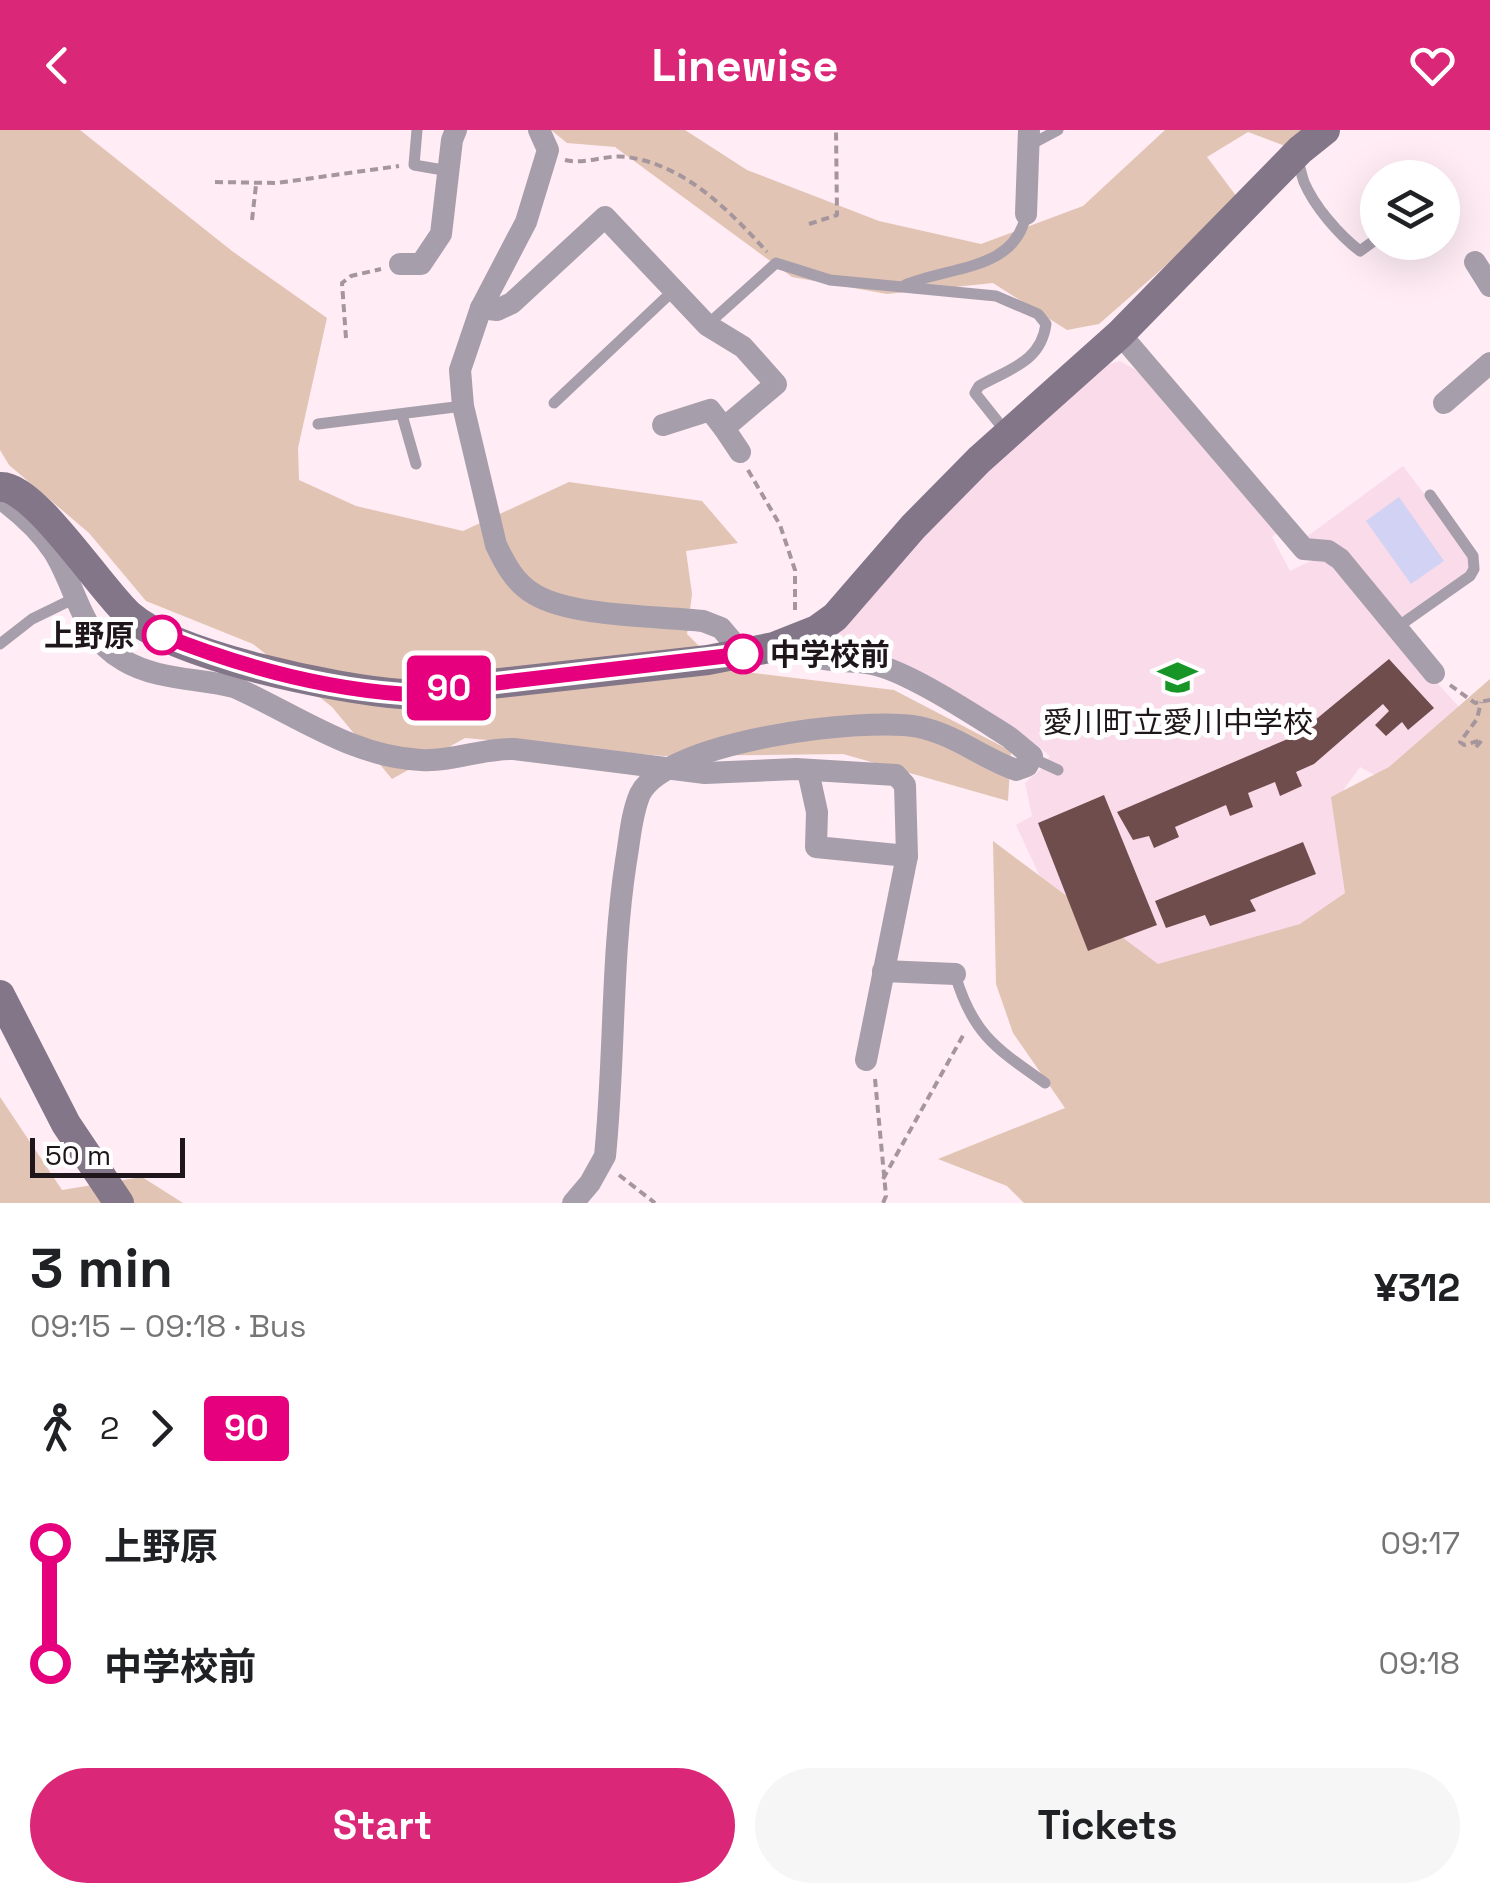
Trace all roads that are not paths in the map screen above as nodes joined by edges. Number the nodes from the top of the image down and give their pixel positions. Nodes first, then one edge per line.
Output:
1 (417, 130) edge
2 (456, 130) edge
3 (540, 130) edge
4 (1058, 130) edge
5 (1325, 130) edge
6 (1029, 138) edge
7 (1294, 156) junction
8 (449, 171) junction
9 (1026, 214) joint
10 (1360, 251) edge
11 (1475, 262) dead end
12 (400, 264) road end
13 (904, 285) junction
14 (1490, 286) edge
15 (674, 289) junction
16 (481, 308) junction
17 (707, 325) junction
18 (1120, 334) junction
19 (1490, 363) edge
20 (554, 403) dead end
21 (1444, 403) dead end
22 (462, 406) junction
23 (402, 414) junction
24 (318, 424) dead end
25 (663, 425) dead end
26 (724, 428) junction
27 (1007, 434) junction
28 (740, 452) road end
29 (416, 464) dead end
30 (0, 487) edge
31 (1430, 496) dead end
32 (0, 498) edge
33 (73, 598) junction
34 (1396, 628) junction
35 (794, 641) junction
36 (0, 644) edge
37 (743, 654) junction
38 (1434, 673) road end
39 (1032, 758) junction
40 (668, 770) junction
41 (808, 770) junction
42 (1058, 770) dead end
43 (906, 856) junction
44 (883, 970) junction
45 (955, 974) joint
46 (0, 996) edge
47 (866, 1060) road end
48 (1045, 1082) dead end
49 (119, 1203) edge
50 (572, 1203) edge

1 - 8 lane
2 - 8 street
3 - 16 street
4 - 6 lane
5 - 7 street
6 - 9 street
7 - 10 lane
7 - 18 street
8 - 12 street
9 - 13 lane
11 - 14 street
13 - 17 lane
13 - 27 lane
15 - 16 street
15 - 17 street
15 - 20 lane
16 - 22 street
17 - 26 street
18 - 27 street
18 - 34 street
19 - 21 street
22 - 23 lane
22 - 37 street
23 - 24 lane
23 - 29 lane
25 - 26 street
26 - 28 street
27 - 35 street
30 - 37 street
31 - 34 lane
32 - 33 street
33 - 36 lane
33 - 40 street
34 - 38 street
35 - 37 street
35 - 39 street
39 - 40 street
39 - 42 lane
40 - 41 street
40 - 50 street
41 - 43 street
41 - 43 street
43 - 44 street
44 - 45 street
44 - 47 street
45 - 48 lane
46 - 49 street

